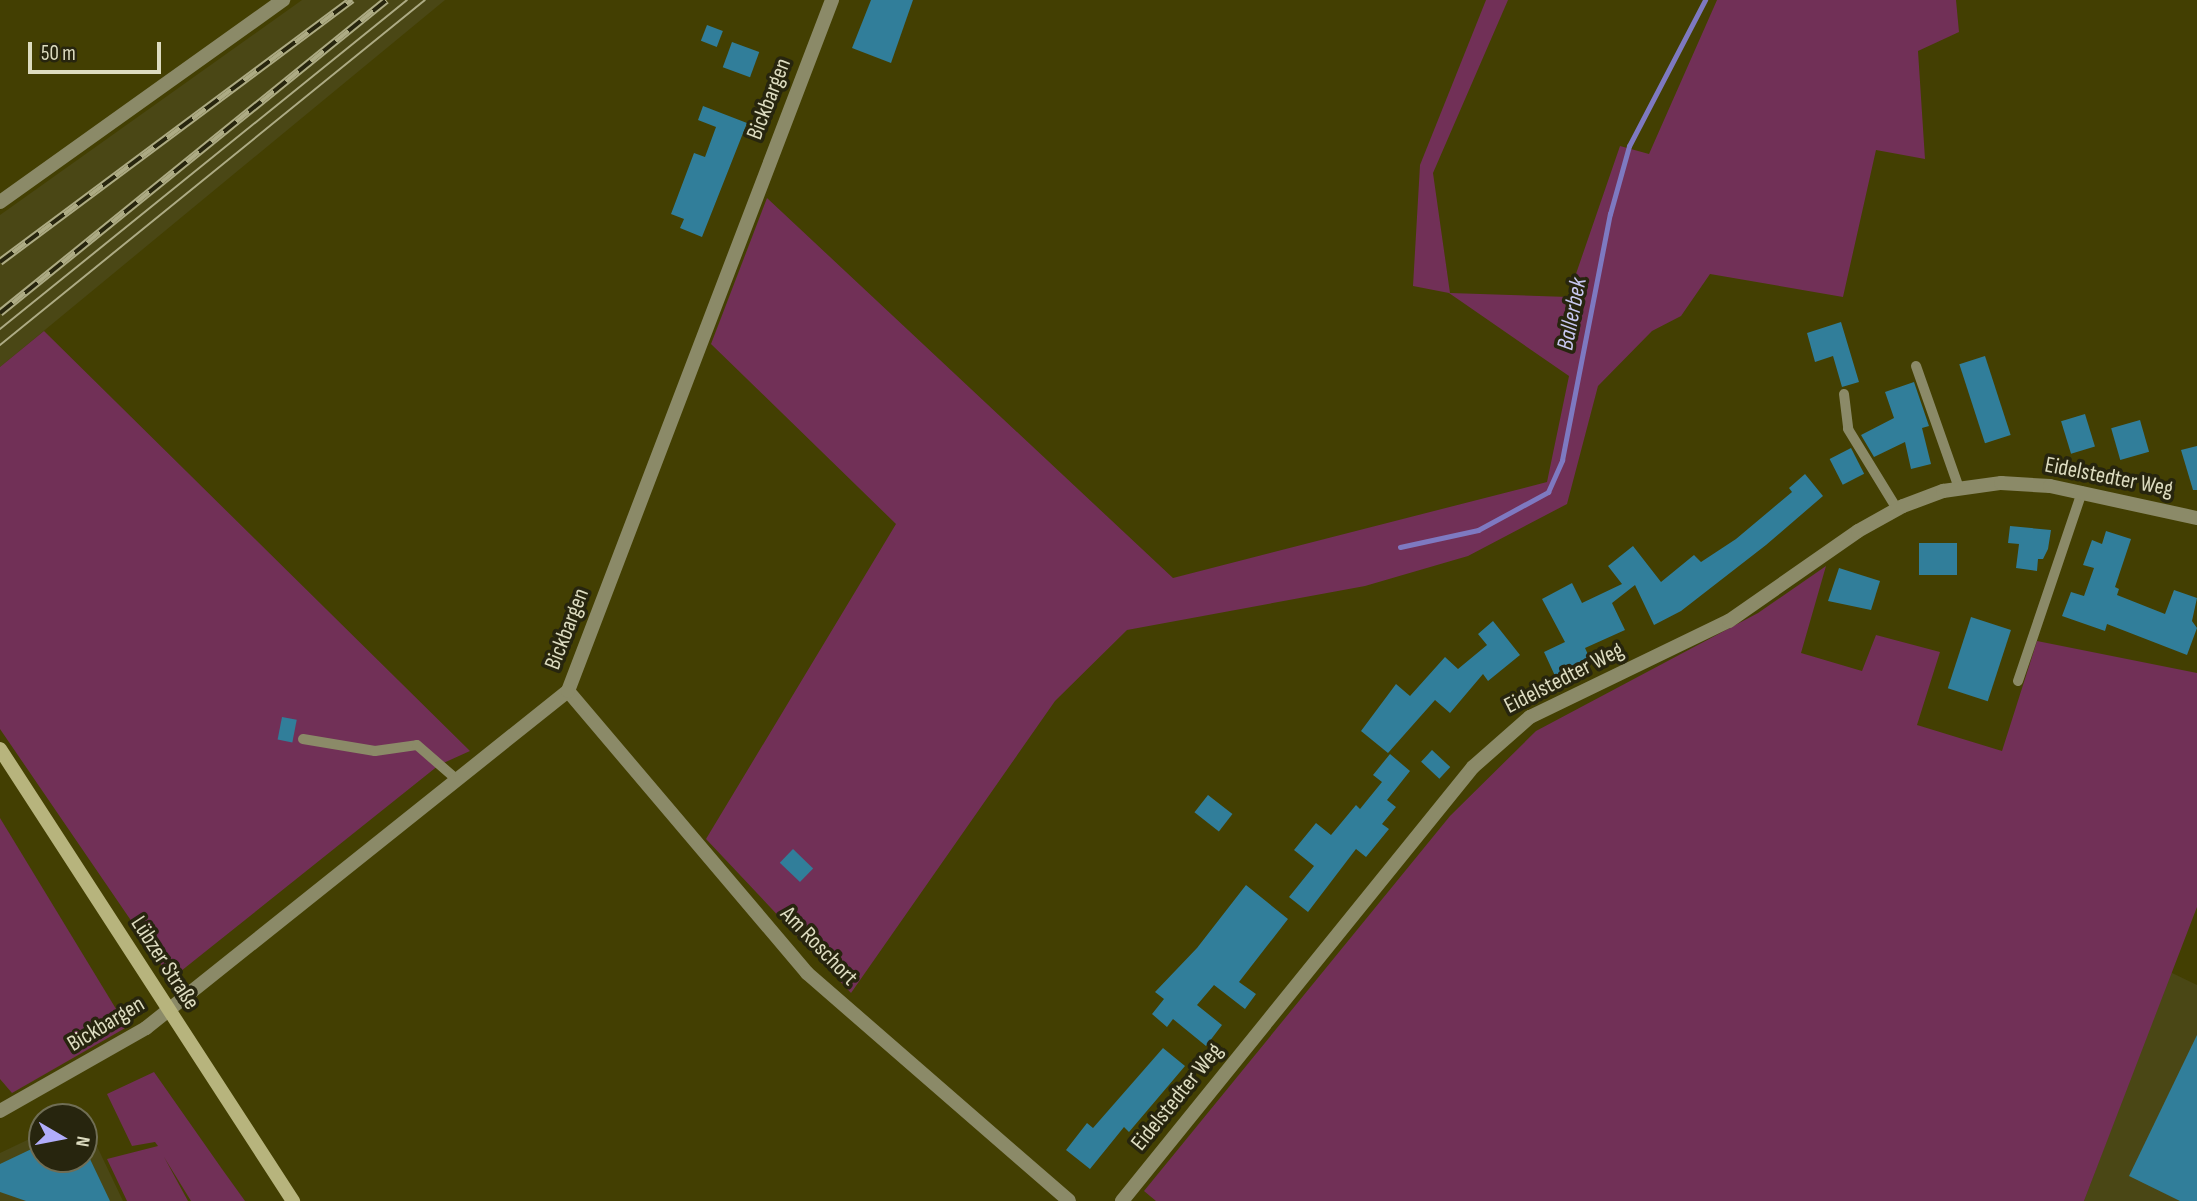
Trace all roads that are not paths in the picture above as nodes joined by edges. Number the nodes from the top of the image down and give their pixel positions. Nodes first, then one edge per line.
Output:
1 (283, 0) edge
2 (832, 0) edge
3 (0, 202) edge
4 (1916, 366) dead end
5 (1844, 394) dead end
6 (1959, 488) junction
7 (2082, 492) junction
8 (1898, 509) junction
9 (2197, 518) edge
10 (2018, 681) dead end
11 (568, 691) junction
12 (303, 739) dead end
13 (0, 749) edge
14 (455, 778) junction
15 (170, 1010) junction
16 (0, 1111) edge
17 (293, 1201) edge
18 (1069, 1201) edge
19 (1122, 1201) edge

1 - 3 street
2 - 11 street, Bickbargen
4 - 6 lane
5 - 8 lane
6 - 7 street, Eidelstedter Weg
6 - 8 street, Eidelstedter Weg
7 - 9 street, Eidelstedter Weg
7 - 10 lane
8 - 19 street, Eidelstedter Weg
11 - 14 street, Bickbargen
11 - 18 street, Am Roschort
12 - 14 lane
13 - 15 street, Lübzer Straße
14 - 15 street, Bickbargen
15 - 16 street, Bickbargen
15 - 17 street, Lübzer Straße

